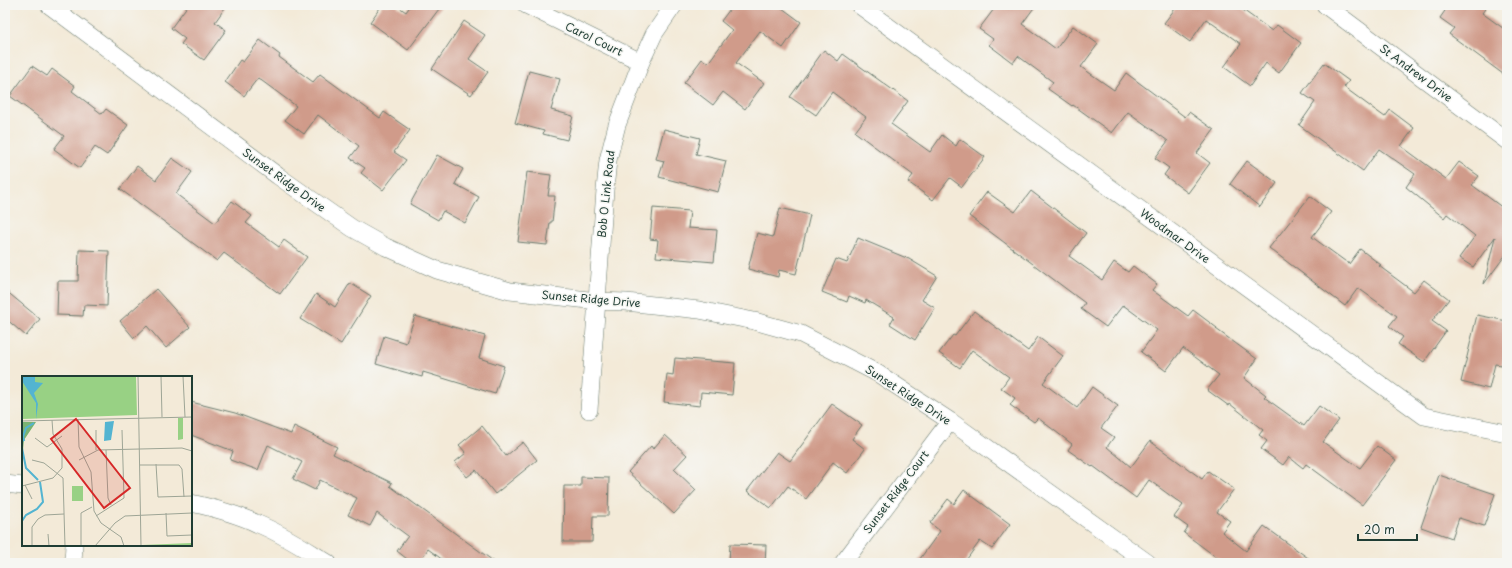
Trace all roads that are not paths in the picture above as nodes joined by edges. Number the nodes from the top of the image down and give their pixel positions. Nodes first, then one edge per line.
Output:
1 (49, 5) edge
2 (526, 5) edge
3 (674, 5) edge
4 (859, 5) edge
5 (1325, 5) edge
6 (641, 62) junction
7 (1507, 141) edge
8 (597, 301) junction
9 (589, 410) dead end
10 (950, 421) junction
11 (1507, 433) edge
12 (5, 484) edge
13 (22, 486) edge
14 (192, 503) edge
15 (74, 546) edge
16 (73, 563) edge
17 (328, 563) edge
18 (843, 563) edge
19 (1148, 563) edge

1 - 8 street, Sunset Ridge Drive
2 - 6 street, Carol Court
3 - 6 street, Bob O Link Road
4 - 11 street, Woodmar Drive
5 - 7 street, St Andrew Drive
6 - 8 street, Bob O Link Road
8 - 9 street, Bob O Link Road
8 - 10 street, Sunset Ridge Drive
10 - 18 street, Sunset Ridge Court
10 - 19 street, Sunset Ridge Drive
12 - 13 street
14 - 17 street
15 - 16 street

